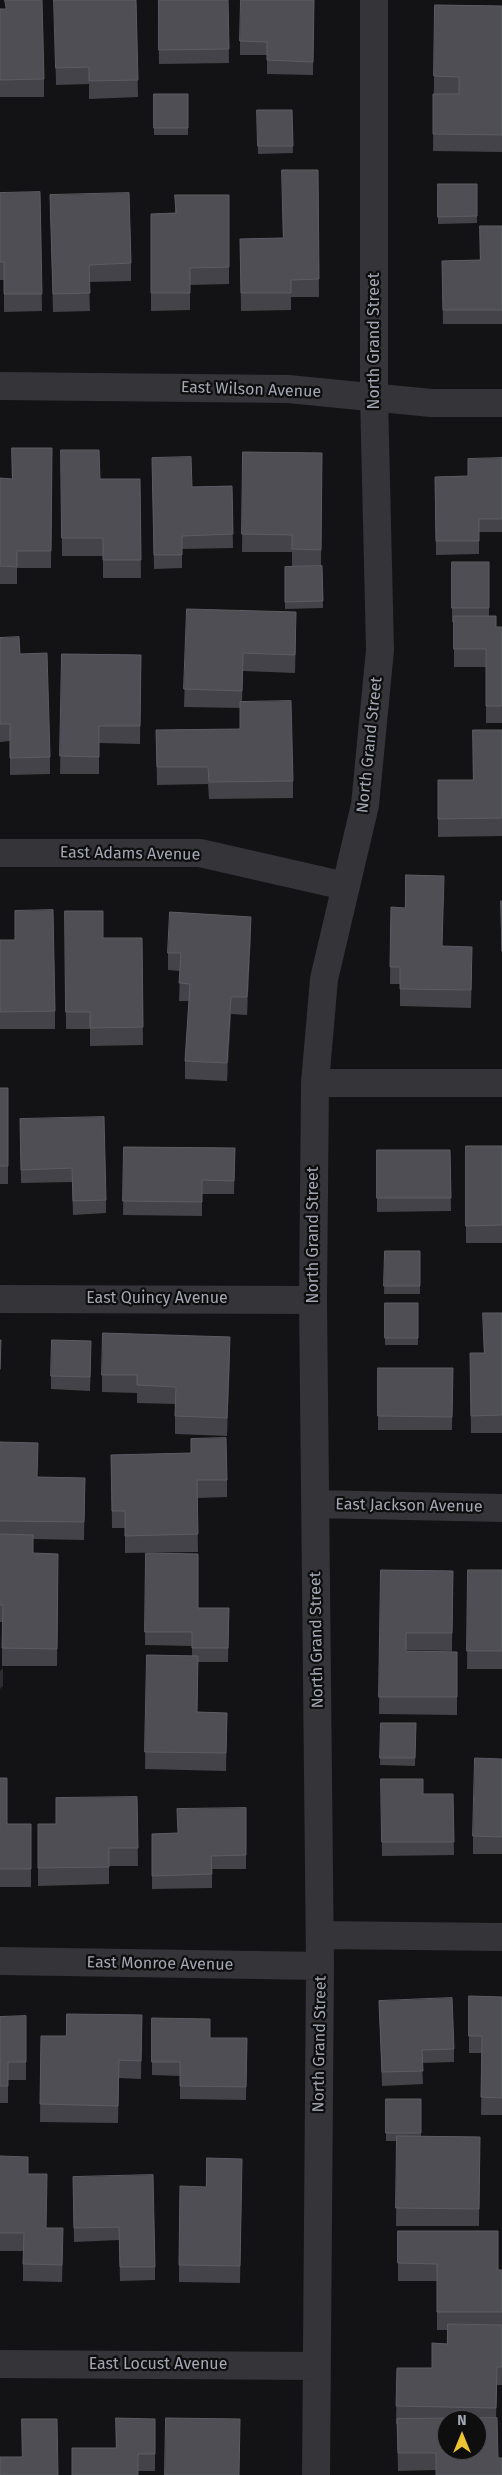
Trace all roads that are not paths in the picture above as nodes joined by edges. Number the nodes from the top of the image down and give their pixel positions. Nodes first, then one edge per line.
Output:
1 (374, 0) edge
2 (0, 386) edge
3 (374, 396) junction
4 (502, 402) edge
5 (0, 853) edge
6 (345, 886) junction
7 (315, 1083) junction
8 (502, 1083) edge
9 (0, 1299) edge
10 (313, 1300) junction
11 (315, 1504) junction
12 (502, 1508) edge
13 (320, 1935) junction
14 (502, 1937) edge
15 (0, 1961) edge
16 (320, 1966) junction
17 (0, 2364) edge
18 (316, 2366) junction
19 (316, 2475) edge

1 - 3 street, North Grand Street
2 - 3 street, East Wilson Avenue
3 - 4 street, East Wilson Avenue
3 - 6 street, North Grand Street
5 - 6 street, East Adams Avenue
6 - 7 street, North Grand Street
7 - 8 street
7 - 10 street, North Grand Street
9 - 10 street, East Quincy Avenue
10 - 11 street, North Grand Street
11 - 12 street, East Jackson Avenue
11 - 13 street, North Grand Street
13 - 14 street
13 - 16 street, North Grand Street
15 - 16 street, East Monroe Avenue
16 - 18 street, North Grand Street
17 - 18 street, East Locust Avenue
18 - 19 street, North Grand Street

